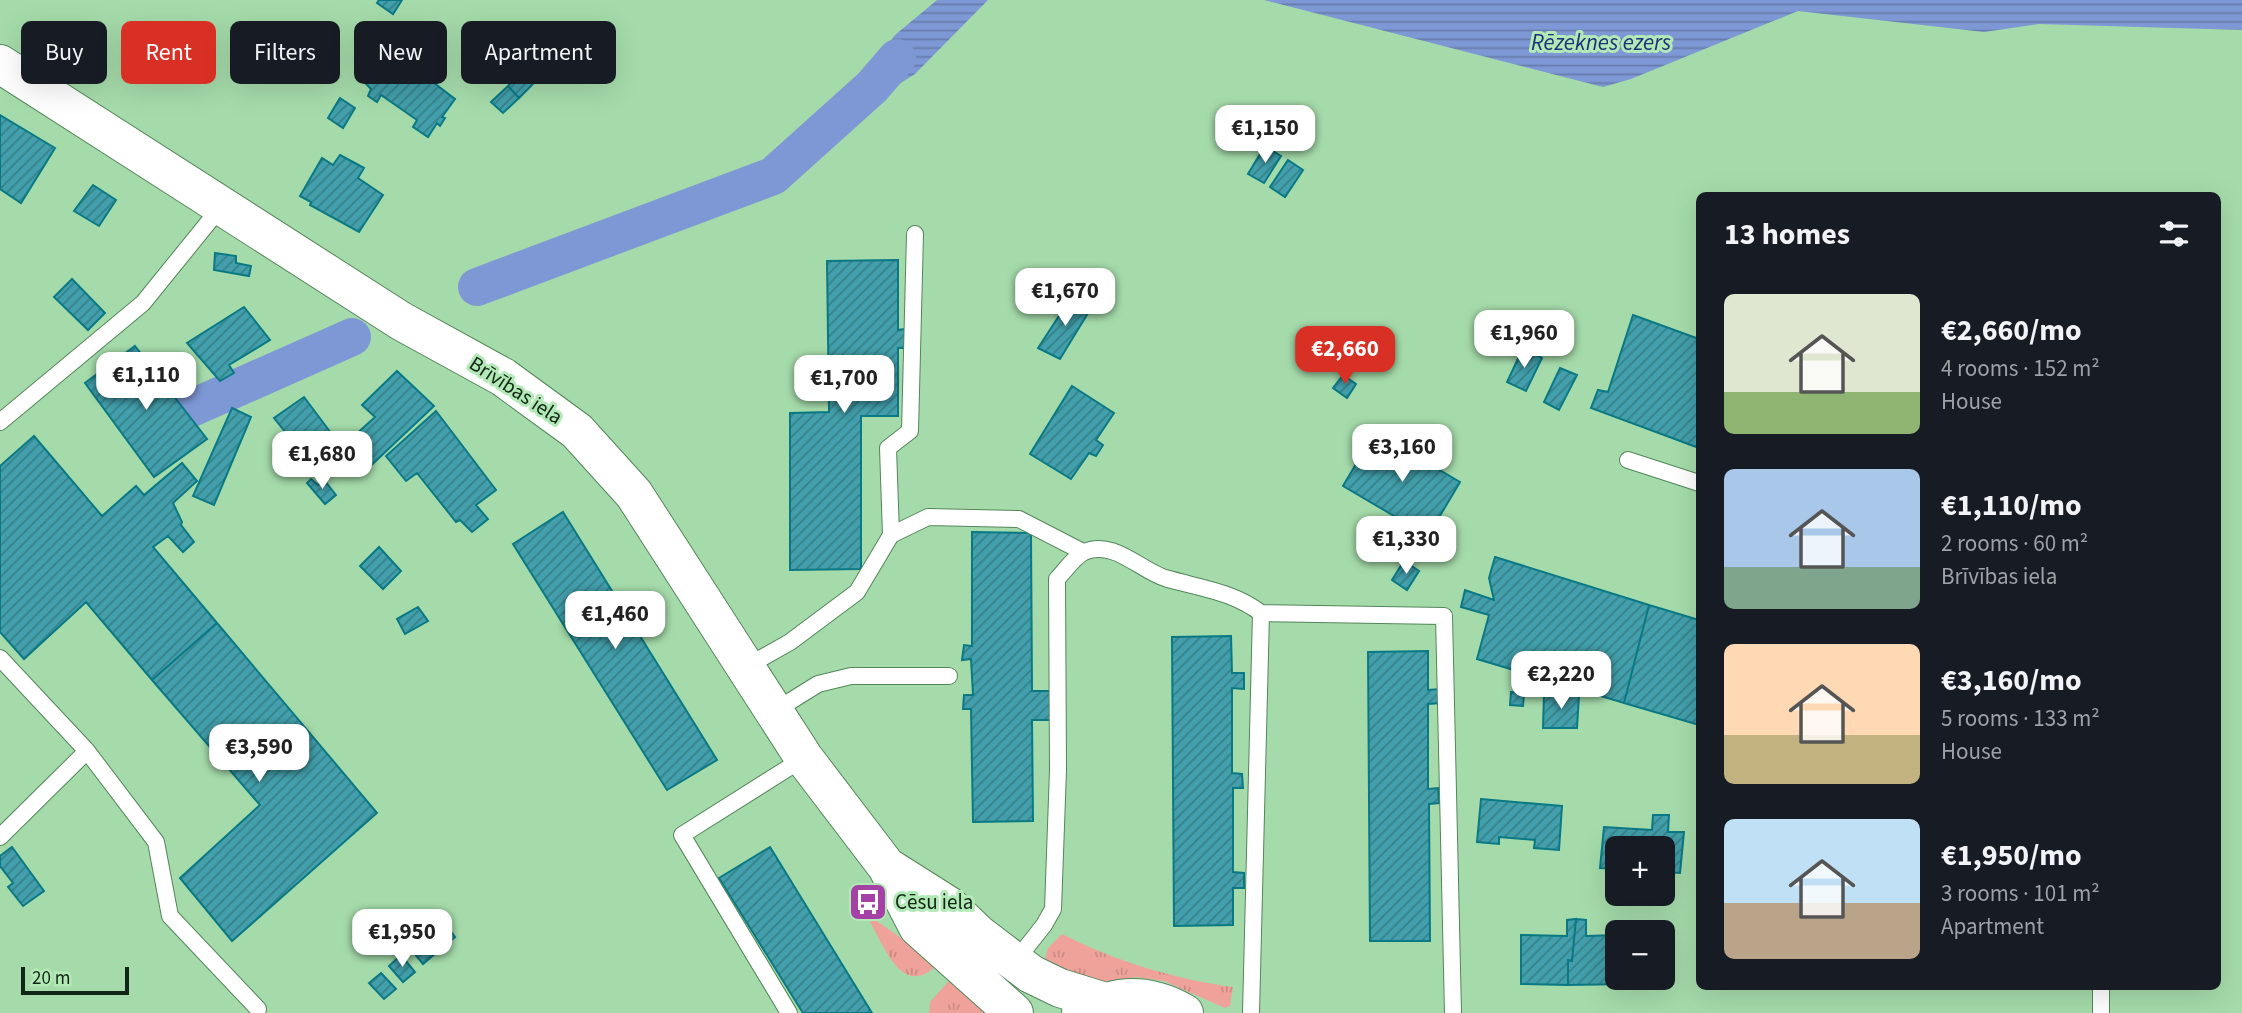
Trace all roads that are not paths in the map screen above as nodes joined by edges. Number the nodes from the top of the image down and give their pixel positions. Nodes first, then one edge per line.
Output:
1 (0, 64) edge
2 (220, 208) junction
3 (915, 234) dead end
4 (0, 422) edge
5 (1628, 460) dead end
6 (1696, 482) edge
7 (891, 536) junction
8 (1083, 552) junction
9 (1261, 614) junction
10 (0, 658) edge
11 (744, 668) junction
12 (949, 676) dead end
13 (773, 712) junction
14 (87, 751) junction
15 (804, 758) junction
16 (0, 837) edge
17 (887, 867) junction
18 (1014, 963) junction
19 (2101, 990) edge
20 (1092, 1007) edge
21 (258, 1009) dead end
22 (789, 1013) edge
23 (1014, 1013) edge
24 (1184, 1013) edge
25 (1251, 1013) edge
26 (1453, 1013) edge
27 (2101, 1013) edge

1 - 2 main road, Brīvības iela
2 - 4 lane
2 - 11 main road, Brīvības iela
3 - 7 lane
5 - 6 lane
7 - 8 lane
7 - 11 lane
8 - 9 lane
8 - 18 lane
9 - 25 lane
9 - 26 lane
10 - 14 lane
11 - 13 main road, Brīvības iela
12 - 13 lane
13 - 15 main road, Brīvības iela
14 - 16 lane
14 - 21 lane
15 - 17 main road, Brīvības iela
15 - 22 lane
17 - 18 main road
17 - 23 main road
18 - 20 main road
19 - 27 lane
20 - 24 main road

